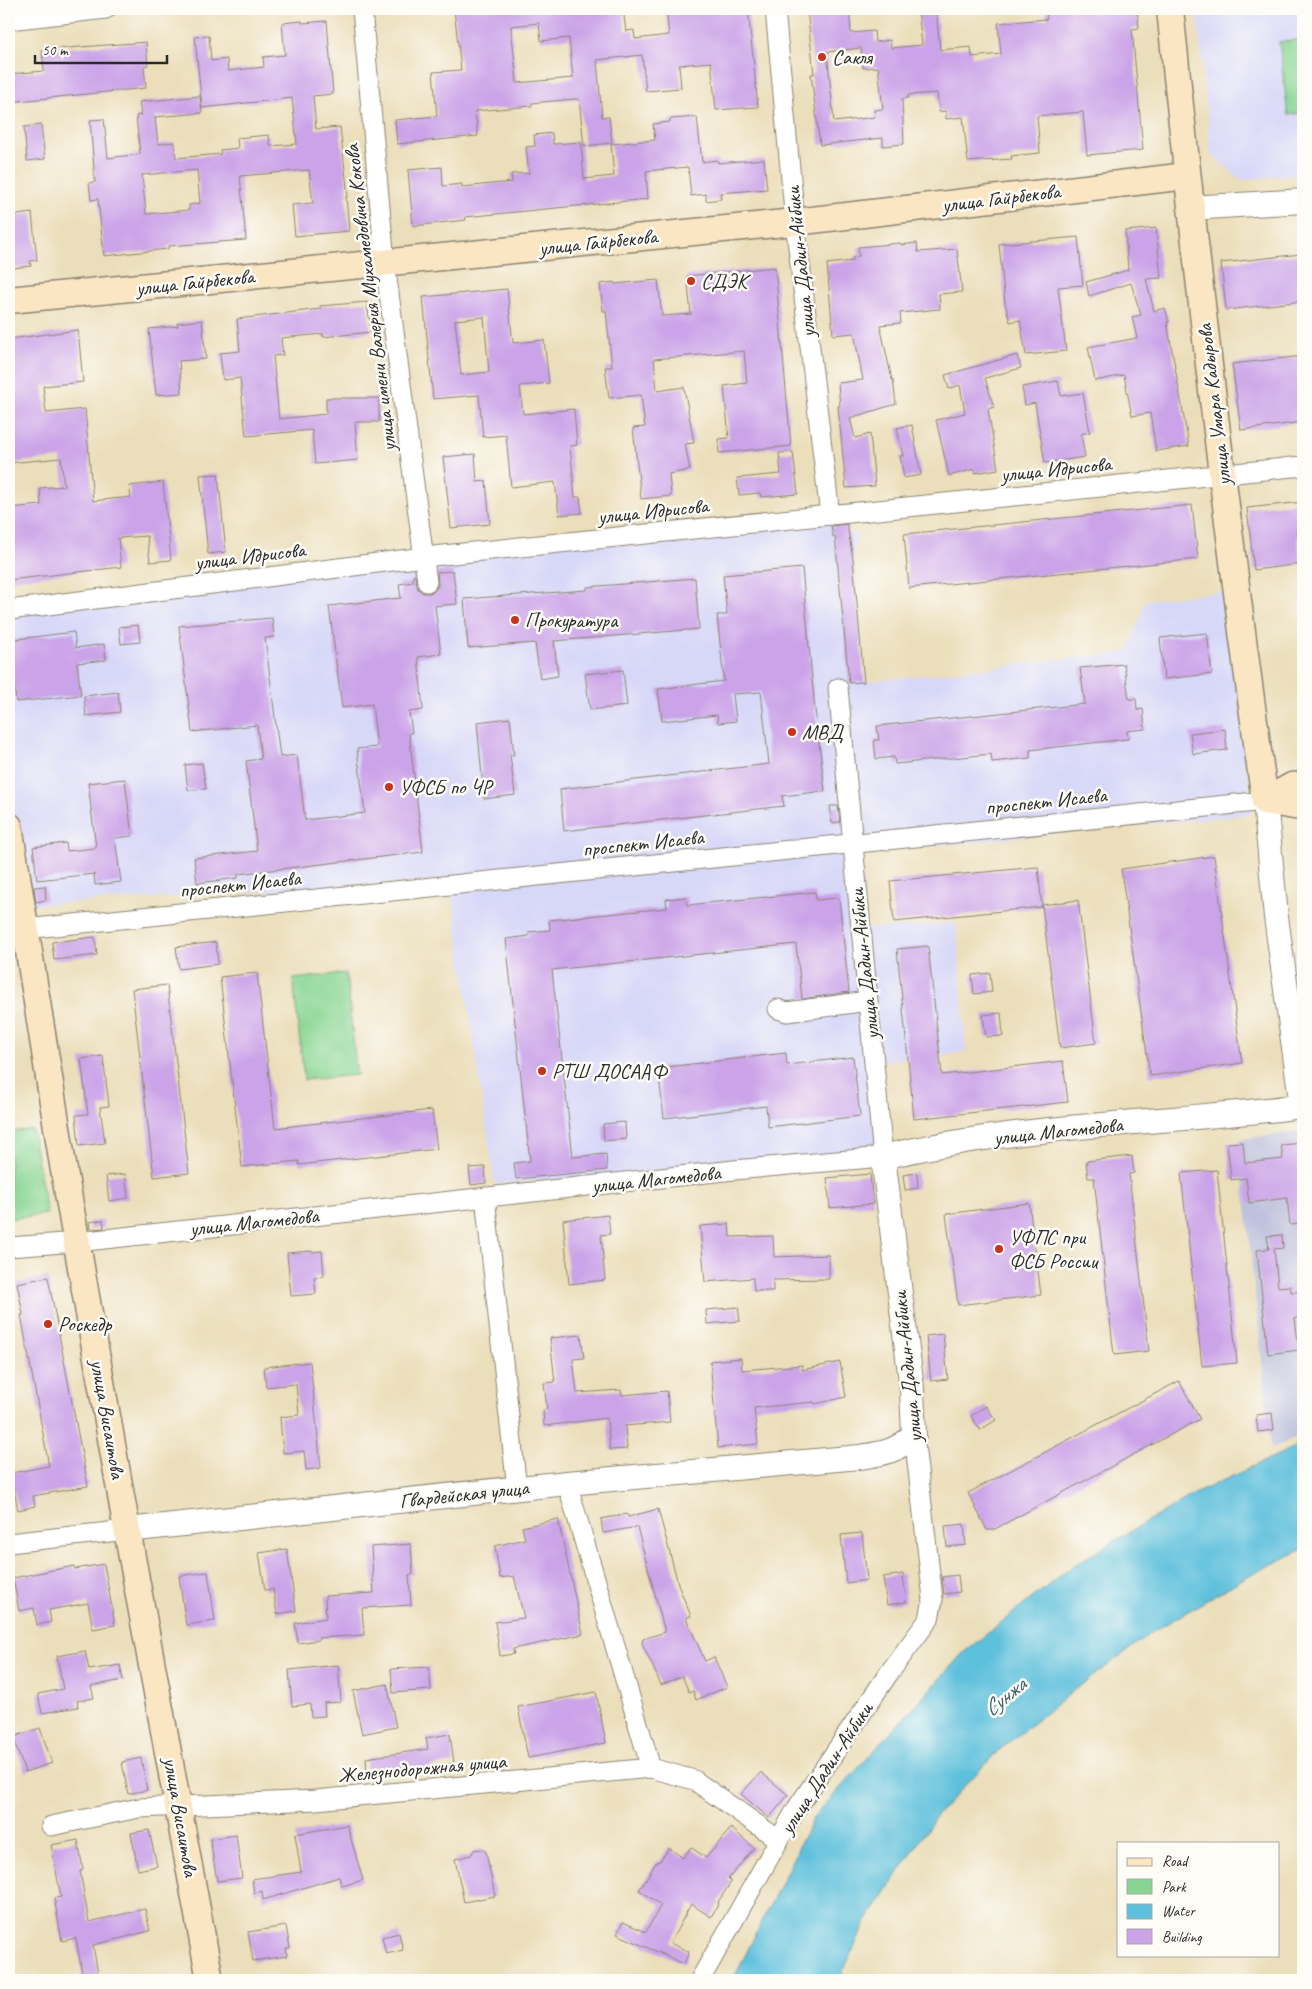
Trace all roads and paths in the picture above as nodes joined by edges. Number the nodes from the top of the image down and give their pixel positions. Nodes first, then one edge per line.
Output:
1 (106, 9) edge
2 (362, 9) edge
3 (774, 9) edge
4 (1170, 9) edge
5 (9, 20) edge
6 (1187, 176) junction
7 (1303, 200) edge
8 (1191, 208) junction
9 (795, 222) junction
10 (385, 263) junction
11 (9, 300) edge
12 (1303, 466) edge
13 (1222, 474) junction
14 (830, 515) junction
15 (424, 557) junction
16 (427, 582) dead end
17 (9, 610) edge
18 (838, 688) dead end
19 (1303, 785) edge
20 (1265, 801) junction
21 (1303, 805) edge
22 (9, 826) edge
23 (852, 844) junction
24 (25, 929) junction
25 (868, 1001) junction
26 (778, 1009) dead end
27 (1302, 1106) edge
28 (883, 1157) junction
29 (485, 1197) junction
30 (77, 1242) junction
31 (9, 1246) edge
32 (914, 1436) junction
33 (566, 1482) junction
34 (517, 1488) junction
35 (127, 1530) junction
36 (9, 1543) edge
37 (651, 1768) junction
38 (179, 1806) junction
39 (51, 1826) dead end
40 (779, 1840) junction
41 (210, 1980) edge
42 (700, 1980) edge

1 - 5 street
2 - 10 street, улица имени Валерия Мухамедовича Кокова
3 - 9 street, улица Дадин-Айбики
4 - 6 main road, улица Умара Кадырова
6 - 8 main road, улица Умара Кадырова
6 - 9 main road, улица Гайрбекова
7 - 8 street
8 - 13 main road, улица Умара Кадырова
9 - 10 main road, улица Гайрбекова
9 - 14 street, улица Дадин-Айбики
10 - 11 main road, улица Гайрбекова
10 - 15 street, улица имени Валерия Мухамедовича Кокова
12 - 13 street, улица Идрисова
13 - 14 street, улица Идрисова
13 - 20 main road, улица Умара Кадырова
14 - 15 street, улица Идрисова
15 - 16 street, улица имени Валерия Мухамедовича Кокова
15 - 17 street, улица Идрисова
18 - 23 street, улица Дадин-Айбики
19 - 20 main road
20 - 21 main road
20 - 23 street, проспект Исаева
20 - 27 street
22 - 24 main road, улица Висаитова
23 - 24 street, проспект Исаева
23 - 25 street, улица Дадин-Айбики
24 - 30 main road, улица Висаитова
25 - 26 street
25 - 28 street, улица Дадин-Айбики
27 - 28 street, улица Магомедова
28 - 29 street, улица Магомедова
28 - 32 street, улица Дадин-Айбики
29 - 30 street, улица Магомедова
29 - 34 street
30 - 31 street, улица Магомедова
30 - 35 main road, улица Висаитова
32 - 33 street, Гвардейская улица
32 - 40 street, улица Дадин-Айбики
33 - 34 street, Гвардейская улица
33 - 37 street
34 - 35 street, Гвардейская улица
35 - 36 street, Гвардейская улица
35 - 38 main road, улица Висаитова
37 - 38 street, Железнодорожная улица
37 - 40 street, Железнодорожная улица
38 - 39 street, Железнодорожная улица
38 - 41 main road, улица Висаитова
40 - 42 street, улица Дадин-Айбики

